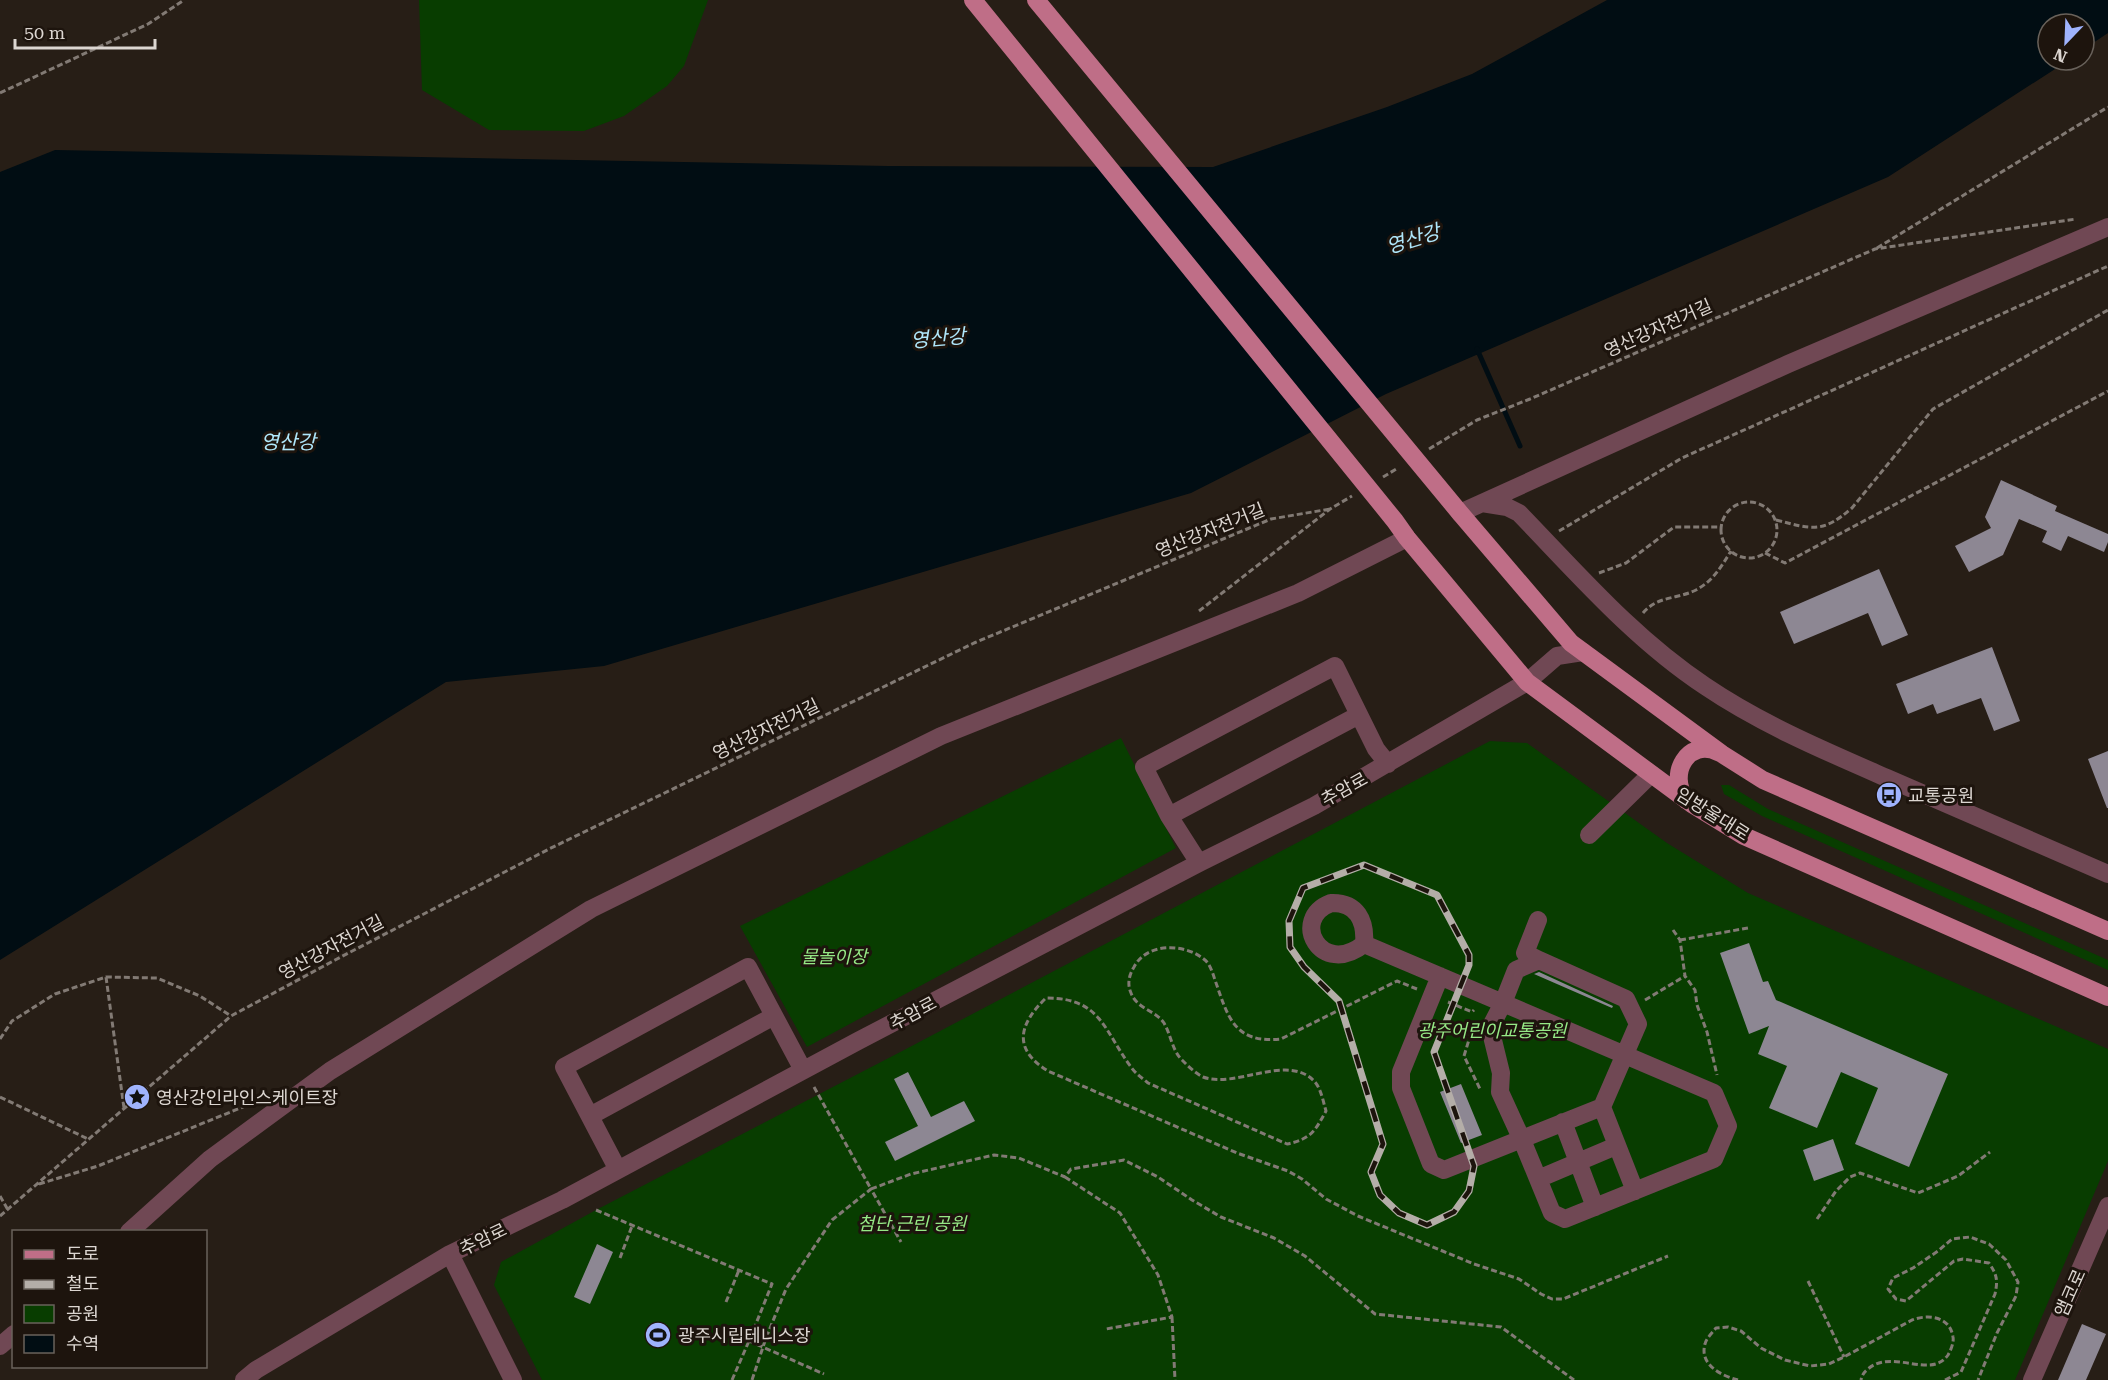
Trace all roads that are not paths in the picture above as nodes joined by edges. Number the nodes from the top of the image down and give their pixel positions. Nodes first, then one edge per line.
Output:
1 (973, 0) edge
2 (1036, 0) edge
3 (2108, 227) edge
4 (1482, 503) junction
5 (1460, 513) junction
6 (1407, 538) junction
7 (1583, 652) junction
8 (1527, 682) junction
9 (1359, 715) junction
10 (1722, 754) junction
11 (1388, 764) junction
12 (1651, 774) junction
13 (1692, 804) junction
14 (1169, 816) junction
15 (1589, 835) dead end
16 (1199, 863) junction
17 (2108, 874) edge
18 (1538, 920) dead end
19 (2108, 932) edge
20 (1364, 944) dead end
21 (1539, 960) junction
22 (1440, 976) junction
23 (2108, 997) edge
24 (1503, 1003) junction
25 (774, 1016) junction
26 (1624, 1055) junction
27 (803, 1070) junction
28 (1602, 1107) junction
29 (590, 1116) junction
30 (1563, 1122) junction
31 (1522, 1140) junction
32 (1616, 1146) junction
33 (1578, 1164) junction
34 (618, 1170) junction
35 (1538, 1179) junction
36 (1635, 1191) junction
37 (2108, 1206) edge
38 (1595, 1207) junction
39 (131, 1230) edge
40 (450, 1254) junction
41 (12, 1336) edge
42 (0, 1346) edge
43 (244, 1380) edge
44 (513, 1380) edge
45 (2032, 1380) edge

1 - 6 main road, 임방울대로
2 - 5 main road
3 - 4 street
4 - 5 street
4 - 17 street
5 - 7 main road
6 - 8 main road, 임방울대로
6 - 39 street
7 - 8 street, 추암로
7 - 10 main road
8 - 11 street, 추암로
8 - 12 main road, 임방울대로
9 - 11 street
9 - 14 street
9 - 14 street
10 - 13 main road
10 - 19 main road
11 - 16 street, 추암로
12 - 13 main road, 임방울대로
12 - 15 street
13 - 23 main road, 임방울대로
14 - 16 street
16 - 27 street, 추암로
18 - 21 street
20 - 22 street
21 - 24 street
21 - 26 street
22 - 24 street
22 - 31 street
24 - 26 street
24 - 31 street
25 - 27 street
25 - 29 street
25 - 29 street
26 - 28 street
26 - 36 street
27 - 34 street, 추암로
28 - 30 street
28 - 32 street
29 - 34 street
30 - 31 street
30 - 33 street
31 - 35 street
32 - 33 street
32 - 36 street
33 - 35 street
33 - 38 street
34 - 40 street, 추암로
35 - 38 street
36 - 38 street
37 - 45 street, 앰코로
40 - 43 street, 추암로
40 - 44 street
41 - 42 street

